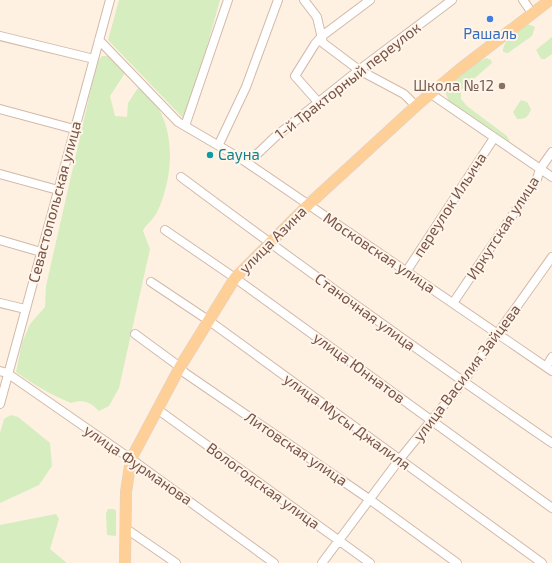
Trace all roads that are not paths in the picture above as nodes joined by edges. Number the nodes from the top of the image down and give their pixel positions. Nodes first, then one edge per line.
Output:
1 (110, 0) edge
2 (228, 0) edge
3 (278, 0) edge
4 (304, 0) edge
5 (370, 0) edge
6 (452, 0) edge
7 (523, 0) edge
8 (550, 0) edge
9 (532, 13) junction
10 (0, 36) edge
11 (322, 36) junction
12 (99, 40) junction
13 (94, 59) junction
14 (359, 70) junction
15 (431, 94) junction
16 (318, 102) junction
17 (416, 106) junction
18 (0, 109) edge
19 (185, 126) junction
20 (74, 129) junction
21 (494, 138) junction
22 (219, 144) junction
23 (552, 152) edge
24 (256, 155) junction
25 (243, 160) junction
26 (540, 169) junction
27 (262, 173) junction
28 (0, 174) edge
29 (181, 177) dead end
30 (552, 178) edge
31 (58, 190) junction
32 (308, 205) junction
33 (165, 230) dead end
34 (0, 240) edge
35 (269, 243) junction
36 (41, 252) junction
37 (552, 257) edge
38 (406, 272) junction
39 (235, 278) junction
40 (151, 282) dead end
41 (0, 303) edge
42 (453, 303) junction
43 (25, 309) junction
44 (208, 320) junction
45 (135, 334) dead end
46 (498, 334) junction
47 (552, 357) edge
48 (180, 366) junction
49 (549, 369) edge
50 (4, 372) edge
51 (463, 382) junction
52 (0, 404) edge
53 (157, 409) junction
54 (431, 422) junction
55 (552, 443) edge
56 (131, 459) junction
57 (399, 460) junction
58 (369, 499) junction
59 (552, 508) edge
60 (125, 528) junction
61 (339, 540) junction
62 (125, 563) edge
63 (176, 563) edge
64 (274, 563) edge
65 (322, 563) edge
66 (370, 563) edge
67 (457, 563) edge
68 (542, 563) edge

1 - 12 street, Севастопольская улица
2 - 19 street
3 - 22 street
4 - 11 street
5 - 11 street
6 - 14 street, 1-й Тракторный переулок
7 - 9 street
8 - 9 main road, улица Азина
9 - 15 main road, улица Азина
10 - 13 street
11 - 14 street
11 - 16 street
12 - 13 street, Севастопольская улица
12 - 19 street, Московская улица
13 - 20 street, Севастопольская улица
14 - 16 street, 1-й Тракторный переулок
14 - 17 street
15 - 17 main road, улица Азина
15 - 21 street
16 - 24 street, 1-й Тракторный переулок
17 - 32 main road, улица Азина
18 - 20 street
19 - 22 street, Московская улица
20 - 31 street, Севастопольская улица
21 - 26 street
21 - 38 street, переулок Ильича
22 - 25 street, Московская улица
23 - 26 street, Иркутская улица
24 - 25 street, 1-й Тракторный переулок
24 - 27 street
25 - 27 street, Московская улица
26 - 30 street
26 - 42 street, Иркутская улица
27 - 32 street, Московская улица
28 - 31 street
29 - 35 street, Станочная улица
31 - 36 street, Севастопольская улица
32 - 35 main road, улица Азина
32 - 38 street, Московская улица
33 - 39 street, улица Юннатов
34 - 36 street
35 - 39 main road, улица Азина
35 - 51 street, Станочная улица
36 - 43 street, Севастопольская улица
37 - 46 street, улица Василия Зайцева
38 - 42 street, Московская улица
39 - 44 main road, улица Азина
39 - 54 street, улица Юннатов
40 - 44 street, улица Мусы Джалиля
41 - 43 street
42 - 46 street, Московская улица
43 - 50 street, Севастопольская улица
44 - 48 main road, улица Азина
44 - 57 street, улица Мусы Джалиля
45 - 48 street, Литовская улица
46 - 49 street, Московская улица
46 - 51 street, улица Василия Зайцева
47 - 49 street
48 - 53 main road, улица Азина
48 - 58 street, Литовская улица
50 - 52 street, Севастопольская улица
50 - 56 street, улица Фурманова
51 - 54 street, улица Василия Зайцева
51 - 55 street, Станочная улица
53 - 56 main road, улица Азина
53 - 61 street, Вологодская улица
54 - 57 street, улица Василия Зайцева
54 - 59 street, улица Юннатов
56 - 60 main road, улица Азина
56 - 64 street, улица Фурманова
57 - 58 street, улица Василия Зайцева
57 - 68 street, улица Мусы Джалиля
58 - 61 street, улица Василия Зайцева
58 - 67 street, Литовская улица
60 - 62 main road, улица Азина
60 - 63 street
61 - 65 street, улица Василия Зайцева
61 - 66 street, Вологодская улица

